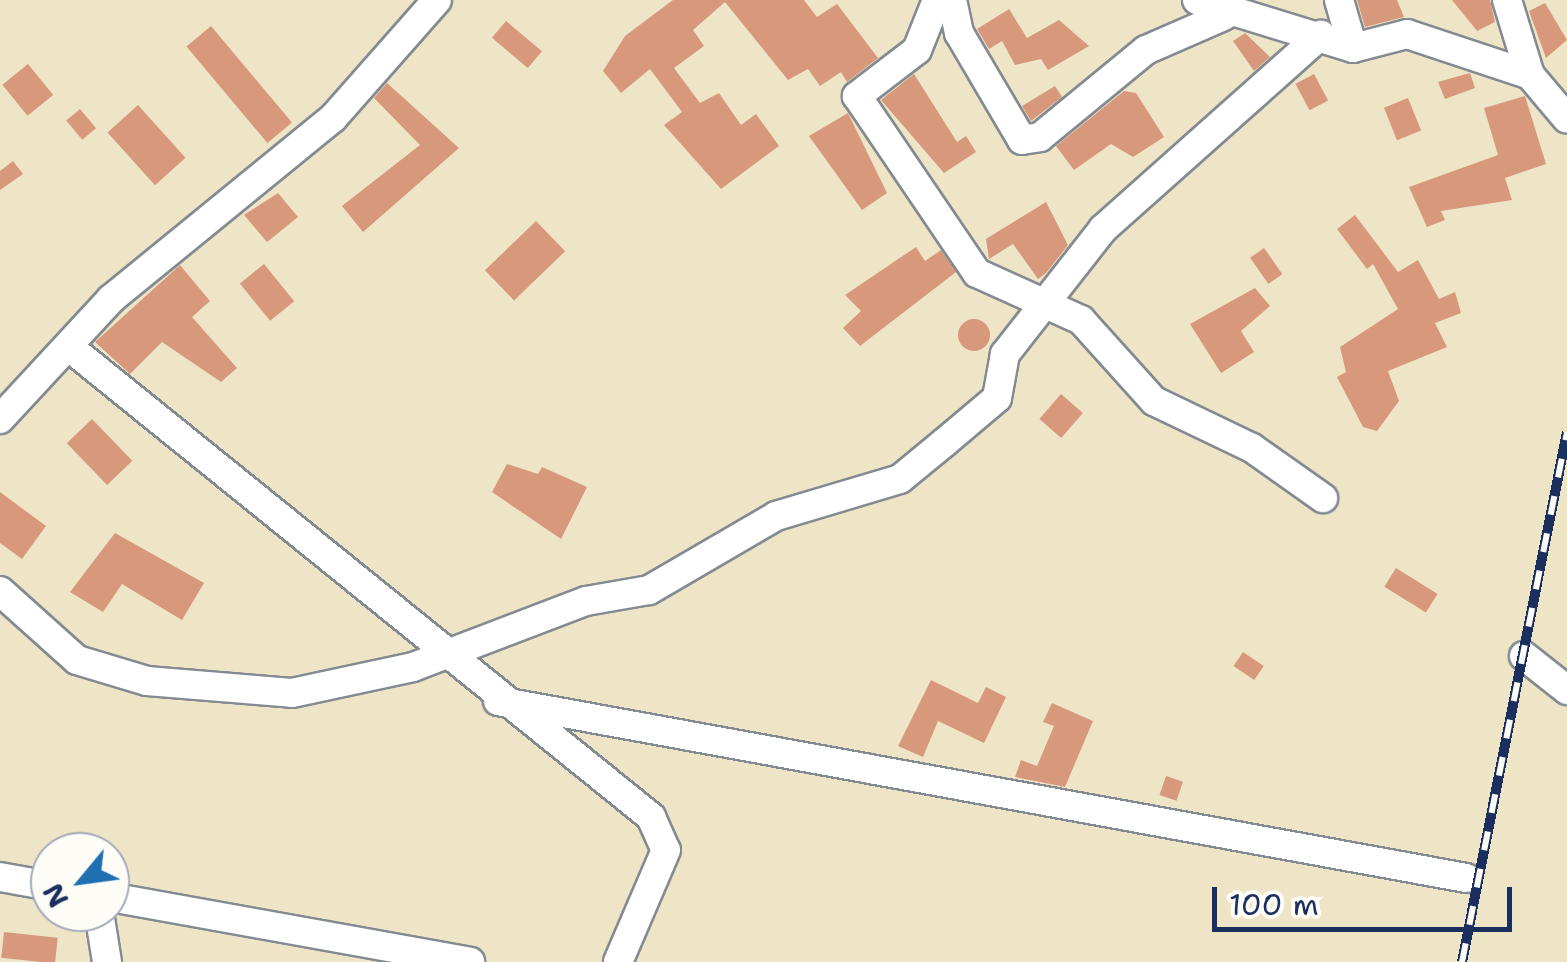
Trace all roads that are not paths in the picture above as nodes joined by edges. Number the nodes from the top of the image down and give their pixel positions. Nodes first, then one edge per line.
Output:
1 (437, 0) edge
2 (937, 0) edge
3 (952, 0) edge
4 (1198, 0) edge
5 (1339, 0) edge
6 (1507, 0) edge
7 (1224, 16) junction
8 (1321, 35) junction
9 (1352, 48) junction
10 (1530, 75) junction
11 (1567, 119) edge
12 (1048, 301) junction
13 (69, 347) junction
14 (0, 418) edge
15 (1322, 498) dead end
16 (0, 591) edge
17 (1524, 656) dead end
18 (444, 658) junction
19 (1567, 690) edge
20 (498, 701) junction
21 (0, 878) edge
22 (1466, 878) dead end
23 (30, 883) edge
24 (130, 901) edge
25 (102, 932) edge
26 (107, 962) edge
27 (470, 962) edge
28 (618, 962) edge

1 - 13 street
2 - 12 street
3 - 7 street
4 - 7 street
5 - 9 street
6 - 10 street
7 - 8 street
8 - 9 street
8 - 12 street
9 - 10 street
10 - 11 street
12 - 15 street
12 - 18 street
13 - 14 street
13 - 18 street
16 - 18 street
17 - 19 street
18 - 20 street
20 - 22 street
20 - 28 street
21 - 23 street
24 - 27 street
25 - 26 street

